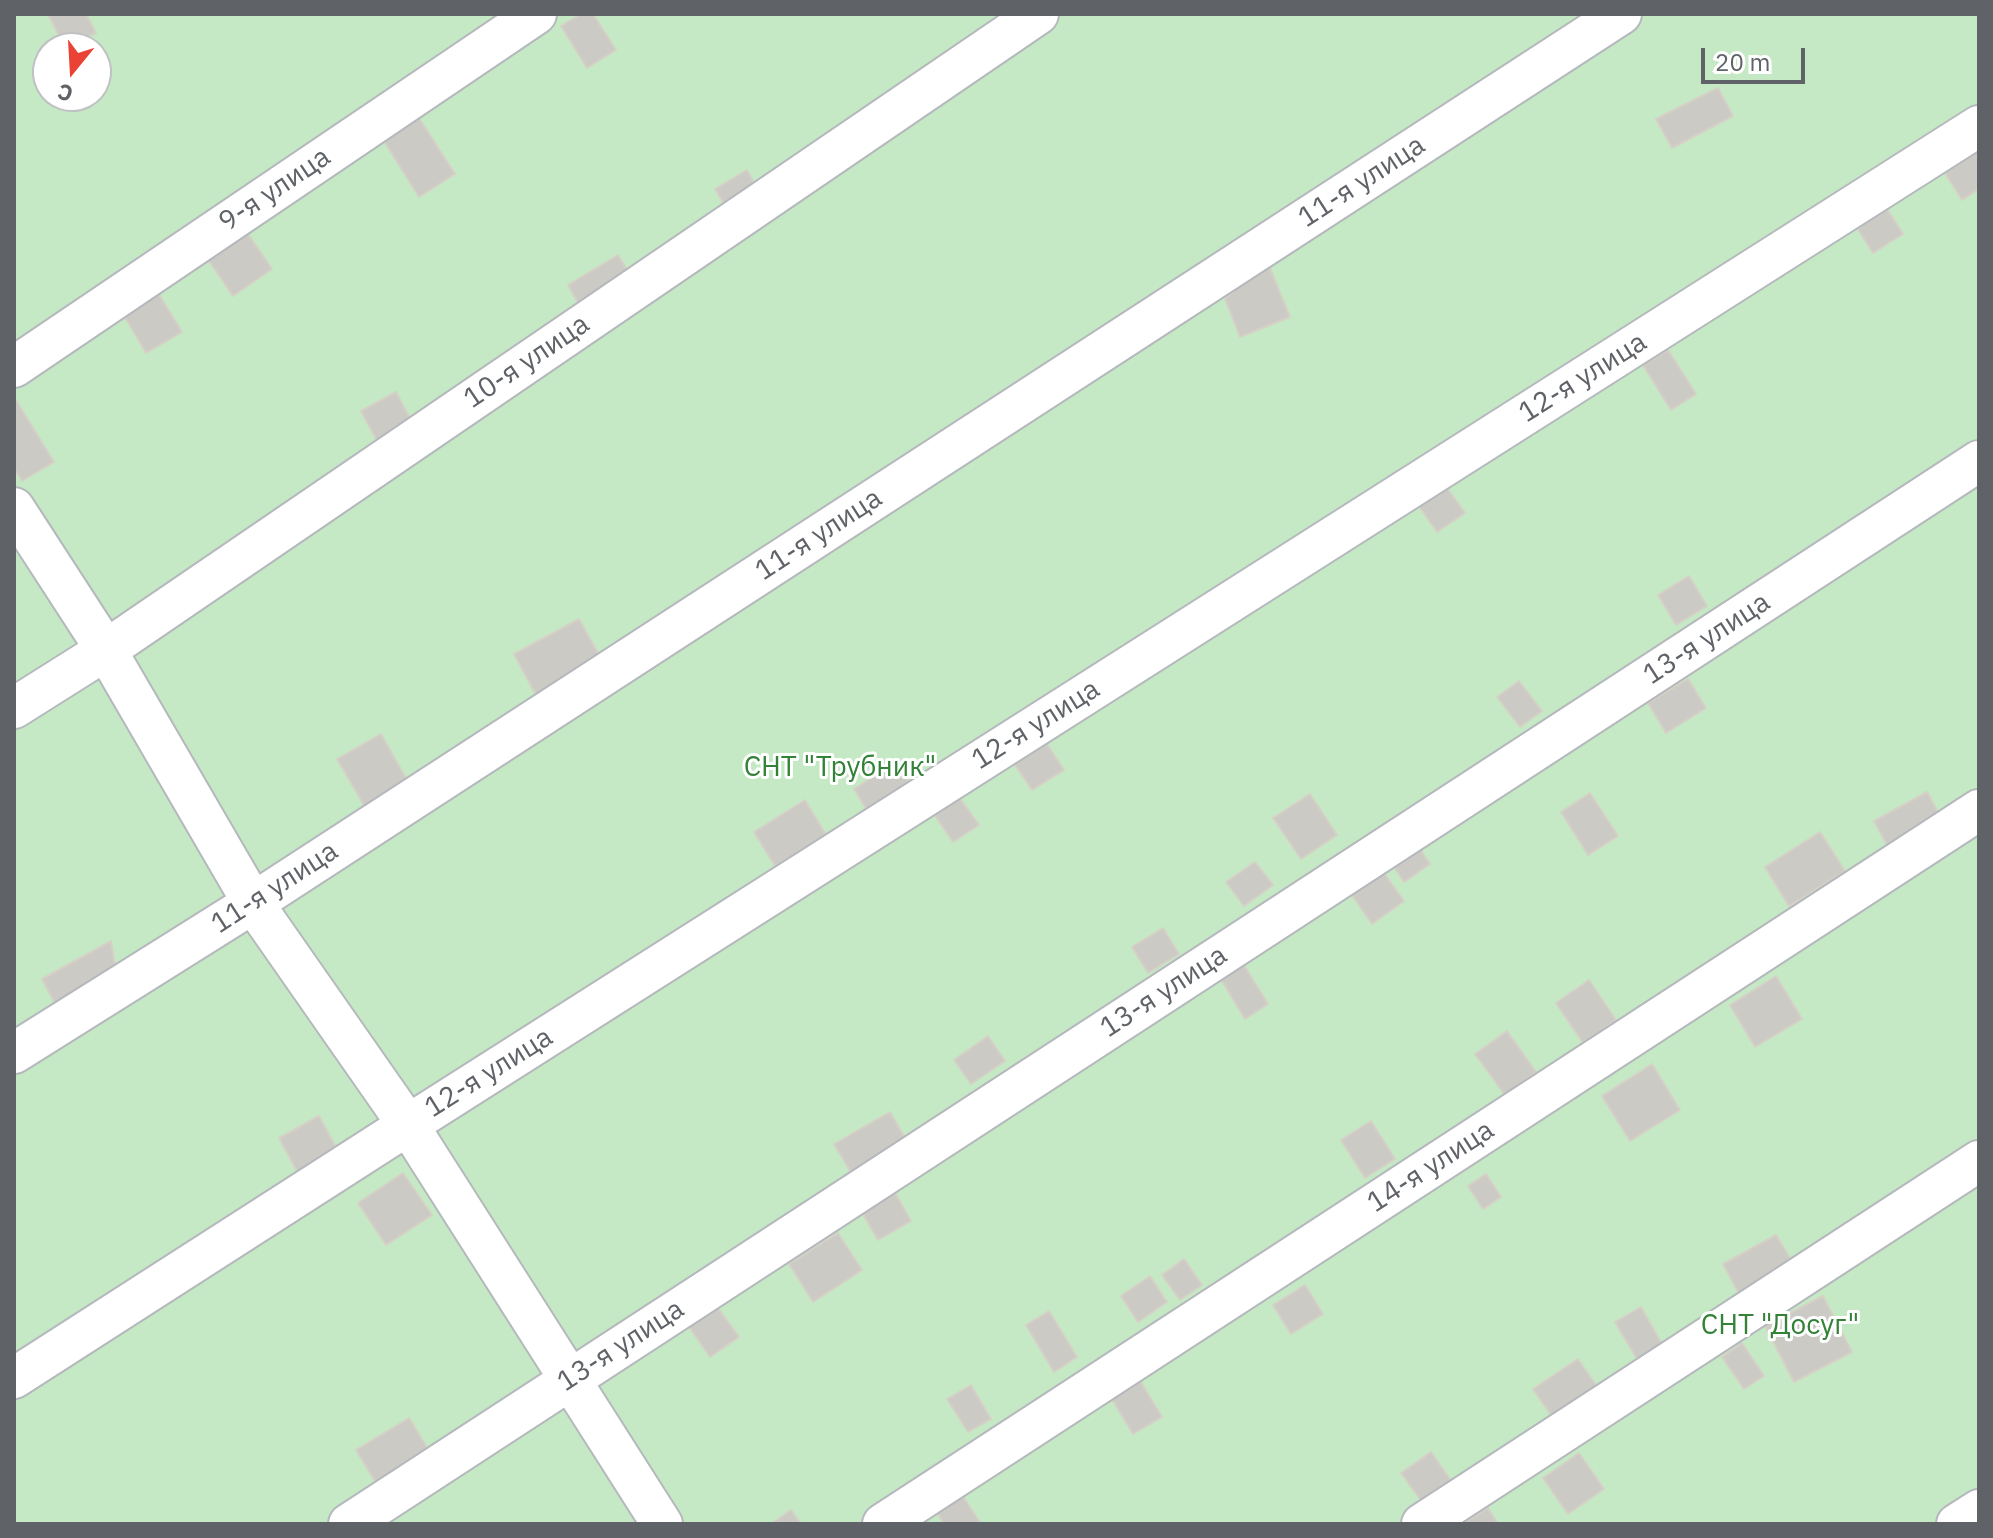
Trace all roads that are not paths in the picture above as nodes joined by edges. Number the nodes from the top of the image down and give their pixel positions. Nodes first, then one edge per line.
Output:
1 (536, 14) edge
2 (1038, 14) edge
3 (1621, 14) edge
4 (1979, 126) edge
5 (14, 367) edge
6 (1979, 461) edge
7 (14, 508) edge
8 (106, 650) junction
9 (14, 708) edge
10 (1979, 810) edge
11 (253, 903) junction
12 (14, 1053) edge
13 (408, 1125) junction
14 (1979, 1161) edge
15 (14, 1378) edge
16 (570, 1379) junction
17 (1979, 1510) edge
18 (349, 1524) edge
19 (662, 1524) edge
20 (883, 1524) edge
21 (1422, 1524) edge
22 (1957, 1524) edge

1 - 5 lane, 9-я улица
2 - 8 lane, 10-я улица
3 - 11 lane, 11-я улица
4 - 13 lane, 12-я улица
6 - 16 lane, 13-я улица
7 - 8 lane
8 - 9 lane, 10-я улица
8 - 11 lane
10 - 20 lane, 14-я улица
11 - 12 lane, 11-я улица
11 - 13 lane
13 - 15 lane, 12-я улица
13 - 16 lane
14 - 21 lane
16 - 18 lane, 13-я улица
16 - 19 lane
17 - 22 lane

